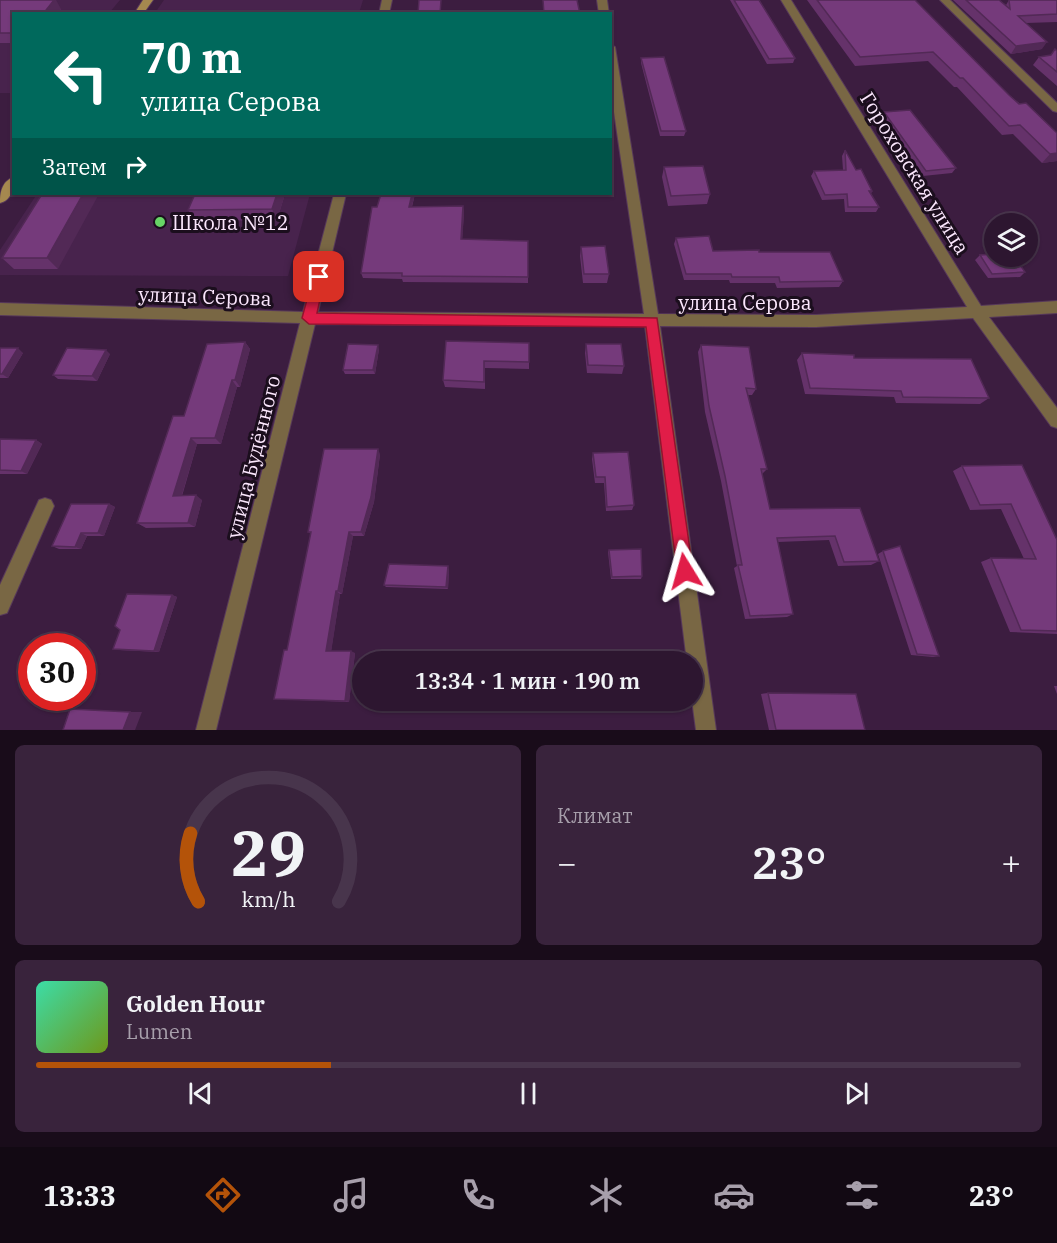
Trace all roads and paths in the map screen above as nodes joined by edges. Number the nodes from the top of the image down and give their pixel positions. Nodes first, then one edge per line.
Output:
1 (786, 0) edge
2 (945, 0) edge
3 (612, 59) edge
4 (1057, 109) edge
5 (12, 184) edge
6 (340, 195) edge
7 (0, 199) edge
8 (1057, 307) edge
9 (0, 309) edge
10 (978, 312) junction
11 (309, 318) junction
12 (652, 321) junction
13 (1057, 421) edge
14 (45, 506) dead end
15 (0, 606) edge
16 (206, 730) edge
17 (706, 730) edge

1 - 10 street, Гороховская улица
2 - 4 street
3 - 12 street
5 - 7 street
6 - 11 street, улица Будённого
8 - 10 street, улица Серова
9 - 11 street, улица Серова
10 - 12 street, улица Серова
10 - 13 street, Гороховская улица
11 - 12 street, улица Серова
11 - 16 street, улица Будённого
12 - 17 street
14 - 15 street

